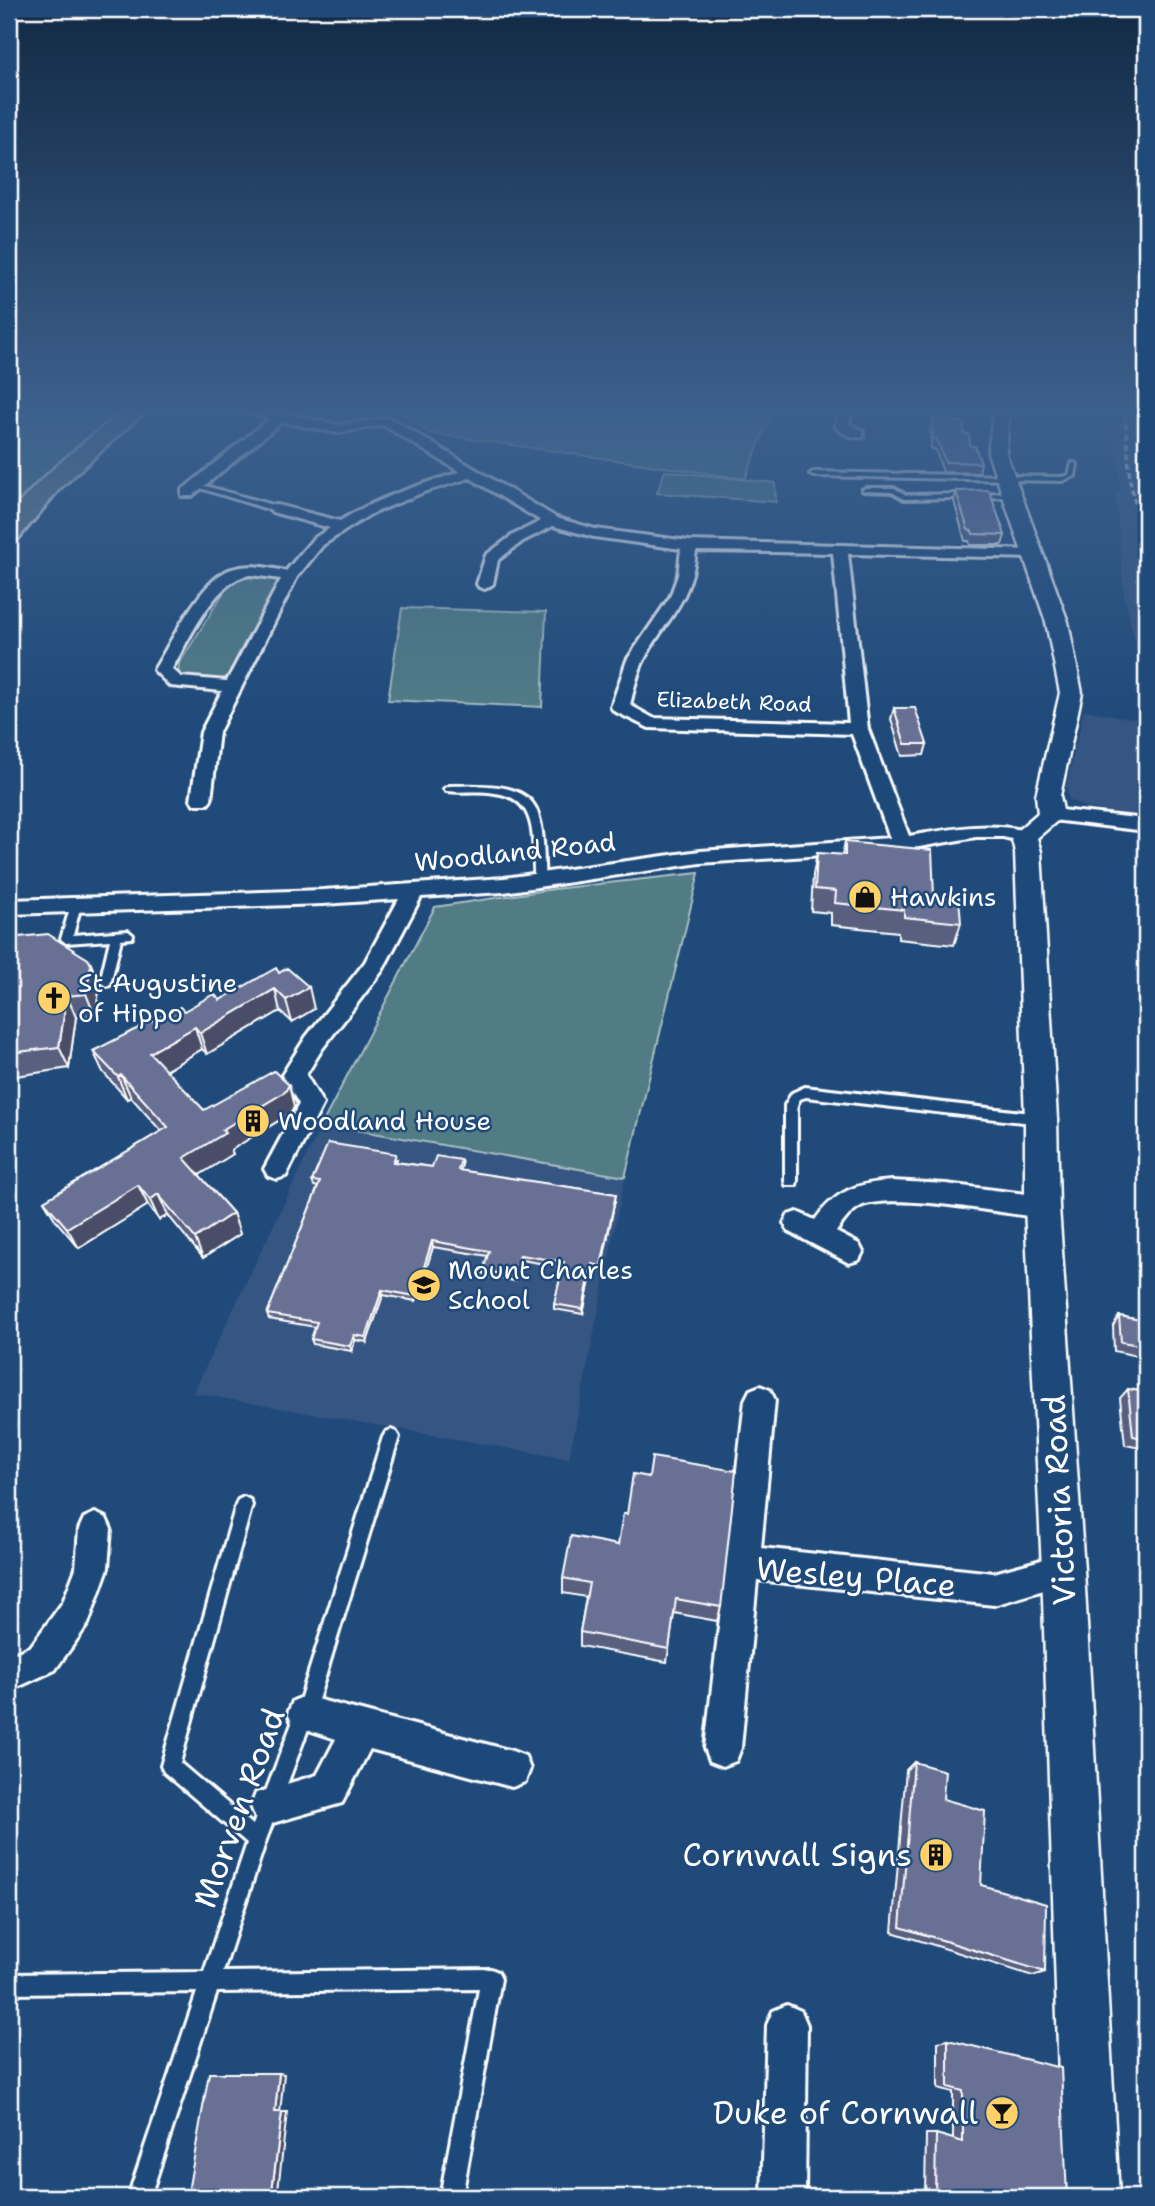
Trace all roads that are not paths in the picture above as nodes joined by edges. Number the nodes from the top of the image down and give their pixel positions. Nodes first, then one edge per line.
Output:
1 (23, 516) edge
2 (303, 516) edge
3 (357, 516) edge
4 (543, 516) edge
5 (1020, 516) edge
6 (552, 521) junction
7 (341, 526) junction
8 (9, 536) edge
9 (689, 546) junction
10 (840, 549) junction
11 (1033, 554) junction
12 (290, 576) junction
13 (485, 584) dead end
14 (234, 687) junction
15 (859, 729) junction
16 (449, 789) dead end
17 (201, 800) dead end
18 (1146, 825) edge
19 (1038, 826) junction
20 (902, 844) junction
21 (540, 881) junction
22 (414, 891) junction
23 (76, 905) junction
24 (9, 907) edge
25 (128, 935) dead end
26 (116, 936) junction
27 (106, 982) dead end
28 (1041, 1119) junction
29 (277, 1170) dead end
30 (791, 1181) dead end
31 (1042, 1207) junction
32 (849, 1252) dead end
33 (760, 1400) dead end
34 (391, 1437) dead end
35 (244, 1505) dead end
36 (95, 1529) dead end
37 (743, 1562) junction
38 (1063, 1570) junction
39 (9, 1674) edge
40 (304, 1713) junction
41 (361, 1729) junction
42 (723, 1748) dead end
43 (512, 1769) dead end
44 (269, 1806) junction
45 (257, 1840) junction
46 (210, 1983) junction
47 (9, 1984) edge
48 (787, 2025) dead end
49 (139, 2197) edge
50 (451, 2197) edge
51 (783, 2197) edge
52 (1091, 2197) edge

1 - 8 highway
2 - 7 street
3 - 7 street
4 - 6 street
5 - 11 street, Victoria Road
6 - 9 street
6 - 13 street
7 - 12 street
9 - 10 street
9 - 15 street, Elizabeth Road
10 - 11 street
10 - 15 street
11 - 19 street, Victoria Road
12 - 14 street
12 - 14 street
14 - 17 street
15 - 20 street
16 - 21 lane
18 - 19 street, Woodland Road
19 - 20 street, Woodland Road
19 - 28 street, Victoria Road
20 - 21 street, Woodland Road
21 - 22 street, Woodland Road
22 - 23 street, Woodland Road
22 - 29 street
23 - 24 street, Woodland Road
23 - 26 lane
25 - 26 lane
26 - 27 lane
28 - 30 lane
28 - 31 street, Victoria Road
31 - 32 street
31 - 38 street, Victoria Road
33 - 37 street
34 - 40 lane, Morven Road
35 - 45 lane
36 - 39 street
37 - 38 street, Wesley Place
37 - 42 street, Wesley Place
38 - 52 street, Victoria Road
40 - 41 street
40 - 44 lane, Morven Road
41 - 43 street
41 - 44 street
44 - 45 lane, Morven Road
45 - 46 lane, Morven Road
46 - 47 lane
46 - 49 lane, Morven Road
46 - 50 lane
48 - 51 street

